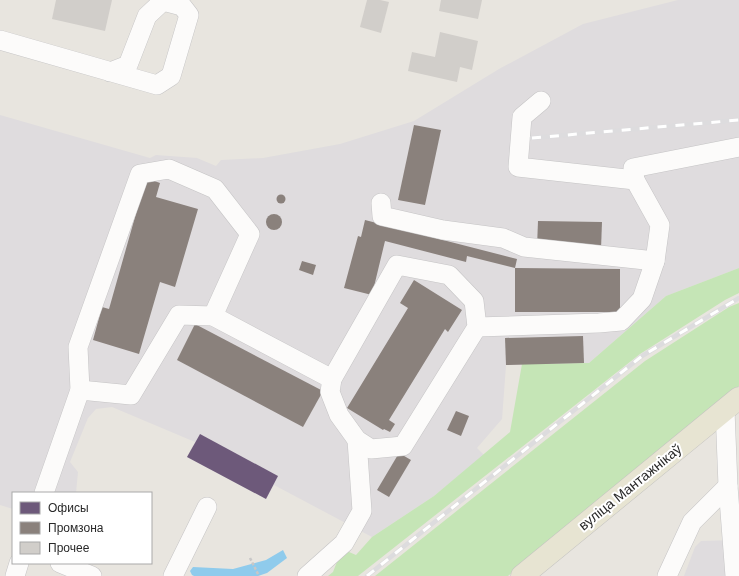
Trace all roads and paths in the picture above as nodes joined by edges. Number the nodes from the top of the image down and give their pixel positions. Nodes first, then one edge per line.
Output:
1 (0, 40) edge
2 (110, 72) junction
3 (541, 101) dead end
4 (739, 147) edge
5 (635, 180) junction
6 (381, 203) dead end
7 (655, 261) junction
8 (213, 316) junction
9 (477, 327) junction
10 (332, 379) junction
11 (80, 390) junction
12 (732, 404) edge
13 (357, 440) junction
14 (728, 486) junction
15 (44, 492) edge
16 (207, 507) dead end
17 (250, 558) dead end
18 (19, 564) edge
19 (62, 564) edge
20 (15, 576) edge
21 (92, 576) edge
22 (172, 576) edge
23 (259, 576) edge
24 (306, 576) edge
25 (522, 576) edge
26 (667, 576) edge
27 (735, 576) edge

1 - 2 lane
2 - 2 lane
3 - 5 lane
4 - 5 lane
5 - 7 lane
6 - 7 lane
7 - 9 lane
8 - 10 lane
8 - 11 lane
8 - 11 lane
9 - 10 lane
9 - 13 lane
10 - 13 lane
11 - 15 lane
12 - 14 lane
12 - 25 main road, вуліца Мантажнікаў
13 - 24 lane
14 - 26 lane
14 - 27 lane
16 - 22 lane
17 - 23 path
18 - 20 lane
19 - 21 lane

